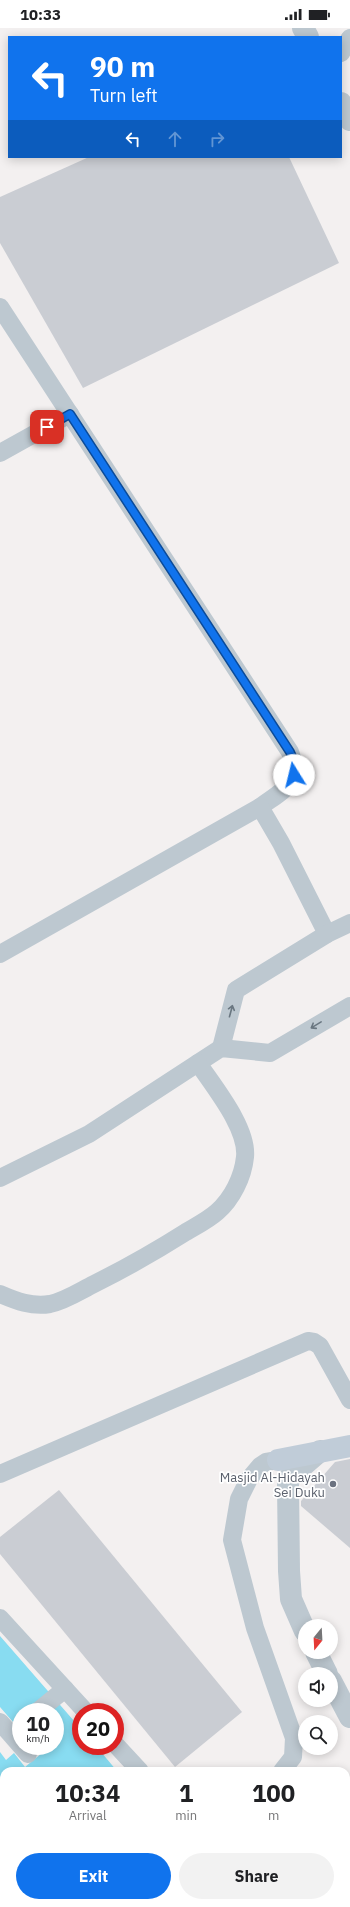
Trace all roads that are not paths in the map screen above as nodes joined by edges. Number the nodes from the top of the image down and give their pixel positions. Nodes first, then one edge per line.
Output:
1 (350, 38) edge
2 (342, 51) edge
3 (342, 105) edge
4 (350, 120) edge
5 (0, 307) edge
6 (70, 414) junction
7 (0, 453) edge
8 (260, 807) junction
9 (350, 923) edge
10 (327, 934) junction
11 (0, 954) edge
12 (350, 1006) edge
13 (221, 1048) junction
14 (198, 1064) junction
15 (0, 1178) edge
16 (0, 1294) edge
17 (350, 1400) edge
18 (350, 1446) edge
19 (320, 1451) junction
20 (278, 1460) joint
21 (0, 1474) edge
22 (0, 1618) edge
23 (300, 1619) edge
24 (65, 1689) junction
25 (338, 1694) edge
26 (48, 1703) edge
27 (78, 1703) edge
28 (350, 1717) edge
29 (124, 1754) edge
30 (136, 1767) edge
31 (285, 1767) edge

1 - 2 lane
3 - 4 street
5 - 6 lane
6 - 7 lane
6 - 8 lane
8 - 10 lane
8 - 11 lane
9 - 10 lane
13 -> 10 lane
12 -> 13 lane
13 - 14 lane
14 - 15 lane
14 - 16 lane
17 - 21 lane
18 - 19 main road
19 - 20 main road
19 - 23 street
20 - 31 lane
22 - 24 lane
24 - 26 lane
24 - 27 lane
25 - 28 street
29 - 30 lane

